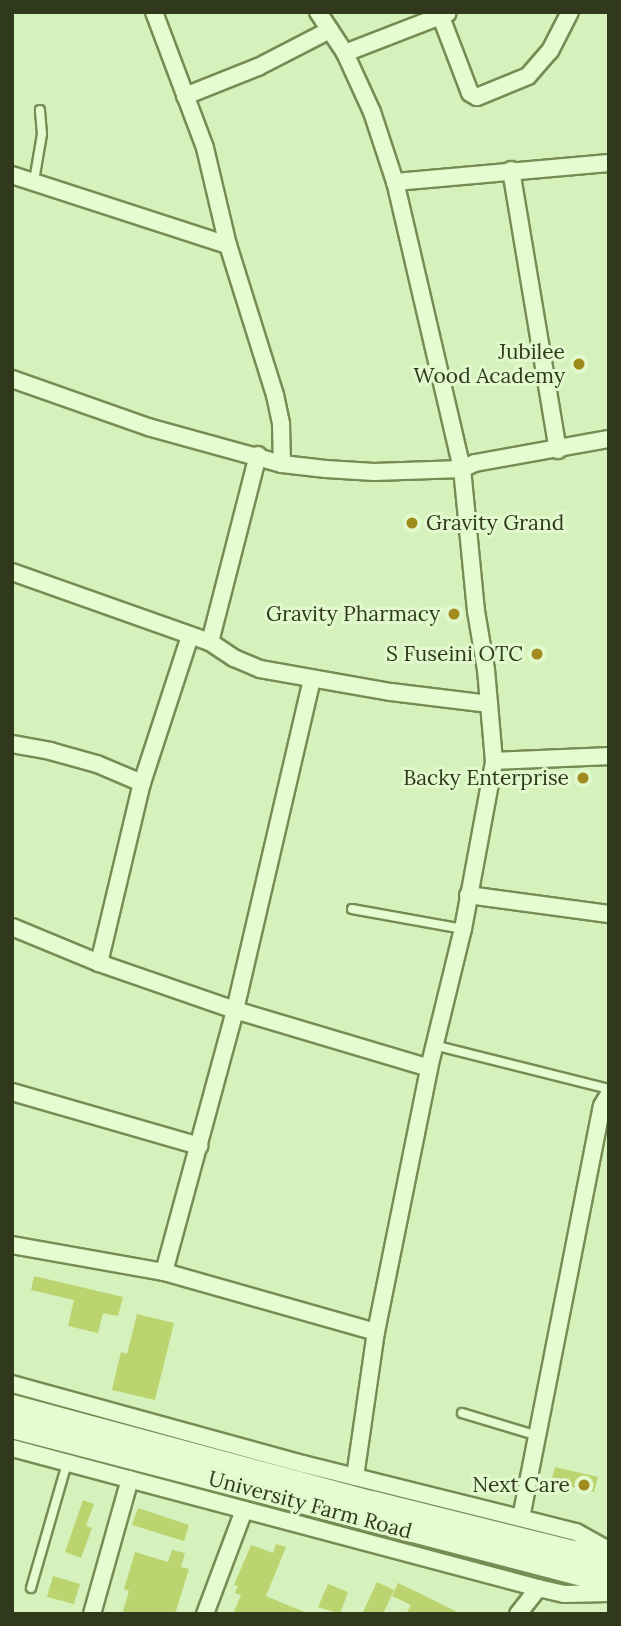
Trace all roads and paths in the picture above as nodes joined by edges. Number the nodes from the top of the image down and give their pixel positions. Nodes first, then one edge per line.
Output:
1 (154, 12) edge
2 (318, 12) edge
3 (570, 12) edge
4 (445, 15) edge
5 (330, 30) junction
6 (345, 53) junction
7 (185, 96) junction
8 (40, 110) dead end
9 (609, 163) edge
10 (511, 170) junction
11 (12, 174) edge
12 (34, 181) junction
13 (396, 182) junction
14 (228, 245) junction
15 (12, 379) edge
16 (609, 439) edge
17 (558, 450) junction
18 (258, 455) junction
19 (282, 464) junction
20 (462, 469) junction
21 (12, 572) edge
22 (190, 636) junction
23 (210, 642) junction
24 (312, 679) junction
25 (489, 704) junction
26 (12, 744) edge
27 (609, 757) edge
28 (494, 761) junction
29 (142, 783) junction
30 (468, 895) junction
31 (352, 909) dead end
32 (609, 914) edge
33 (12, 927) edge
34 (463, 929) junction
35 (99, 963) junction
36 (235, 1010) junction
37 (434, 1045) junction
38 (429, 1068) junction
39 (609, 1089) edge
40 (12, 1092) edge
41 (609, 1094) edge
42 (199, 1146) junction
43 (13, 1247) edge
44 (164, 1272) junction
45 (376, 1332) junction
46 (12, 1384) edge
47 (12, 1406) edge
48 (462, 1413) dead end
49 (12, 1426) edge
50 (538, 1436) junction
51 (12, 1448) edge
52 (67, 1462) junction
53 (355, 1477) junction
54 (130, 1479) junction
55 (244, 1510) junction
56 (521, 1518) junction
57 (609, 1550) edge
58 (609, 1561) edge
59 (609, 1581) edge
60 (31, 1588) dead end
61 (538, 1588) junction
62 (609, 1593) edge
63 (92, 1614) edge
64 (205, 1614) edge
65 (518, 1614) edge

1 - 7 street
2 - 5 street
3 - 4 street
4 - 6 street
5 - 6 street
5 - 7 street
6 - 13 street
7 - 14 street
8 - 12 lane
9 - 10 street
10 - 13 street
10 - 17 street
11 - 12 street
12 - 14 street
13 - 20 street
14 - 19 street
15 - 18 street
16 - 17 street
17 - 20 street
18 - 19 street
18 - 23 street
19 - 20 street
20 - 25 street
21 - 22 street
22 - 23 street
22 - 29 street
23 - 24 street
24 - 25 street
24 - 36 street
25 - 28 street
26 - 29 street
27 - 28 street
28 - 30 street
29 - 35 street
30 - 32 street
30 - 34 street
31 - 34 lane
33 - 35 street
34 - 37 street
35 - 36 street
36 - 38 street
36 - 42 street
37 - 38 street
37 - 39 lane
38 - 45 street
40 - 42 street
41 - 50 street
42 - 44 street
43 - 44 street
44 - 45 street
45 - 53 street
46 - 53 street
47 - 58 street, University Farm Road
48 - 50 lane
49 - 59 street, University Farm Road
50 - 56 street
51 - 52 street
52 - 54 street
52 - 60 lane
53 - 56 street
54 - 55 street
54 - 63 street
55 - 61 street
55 - 64 street
56 - 57 street
61 - 62 street
61 - 65 street

